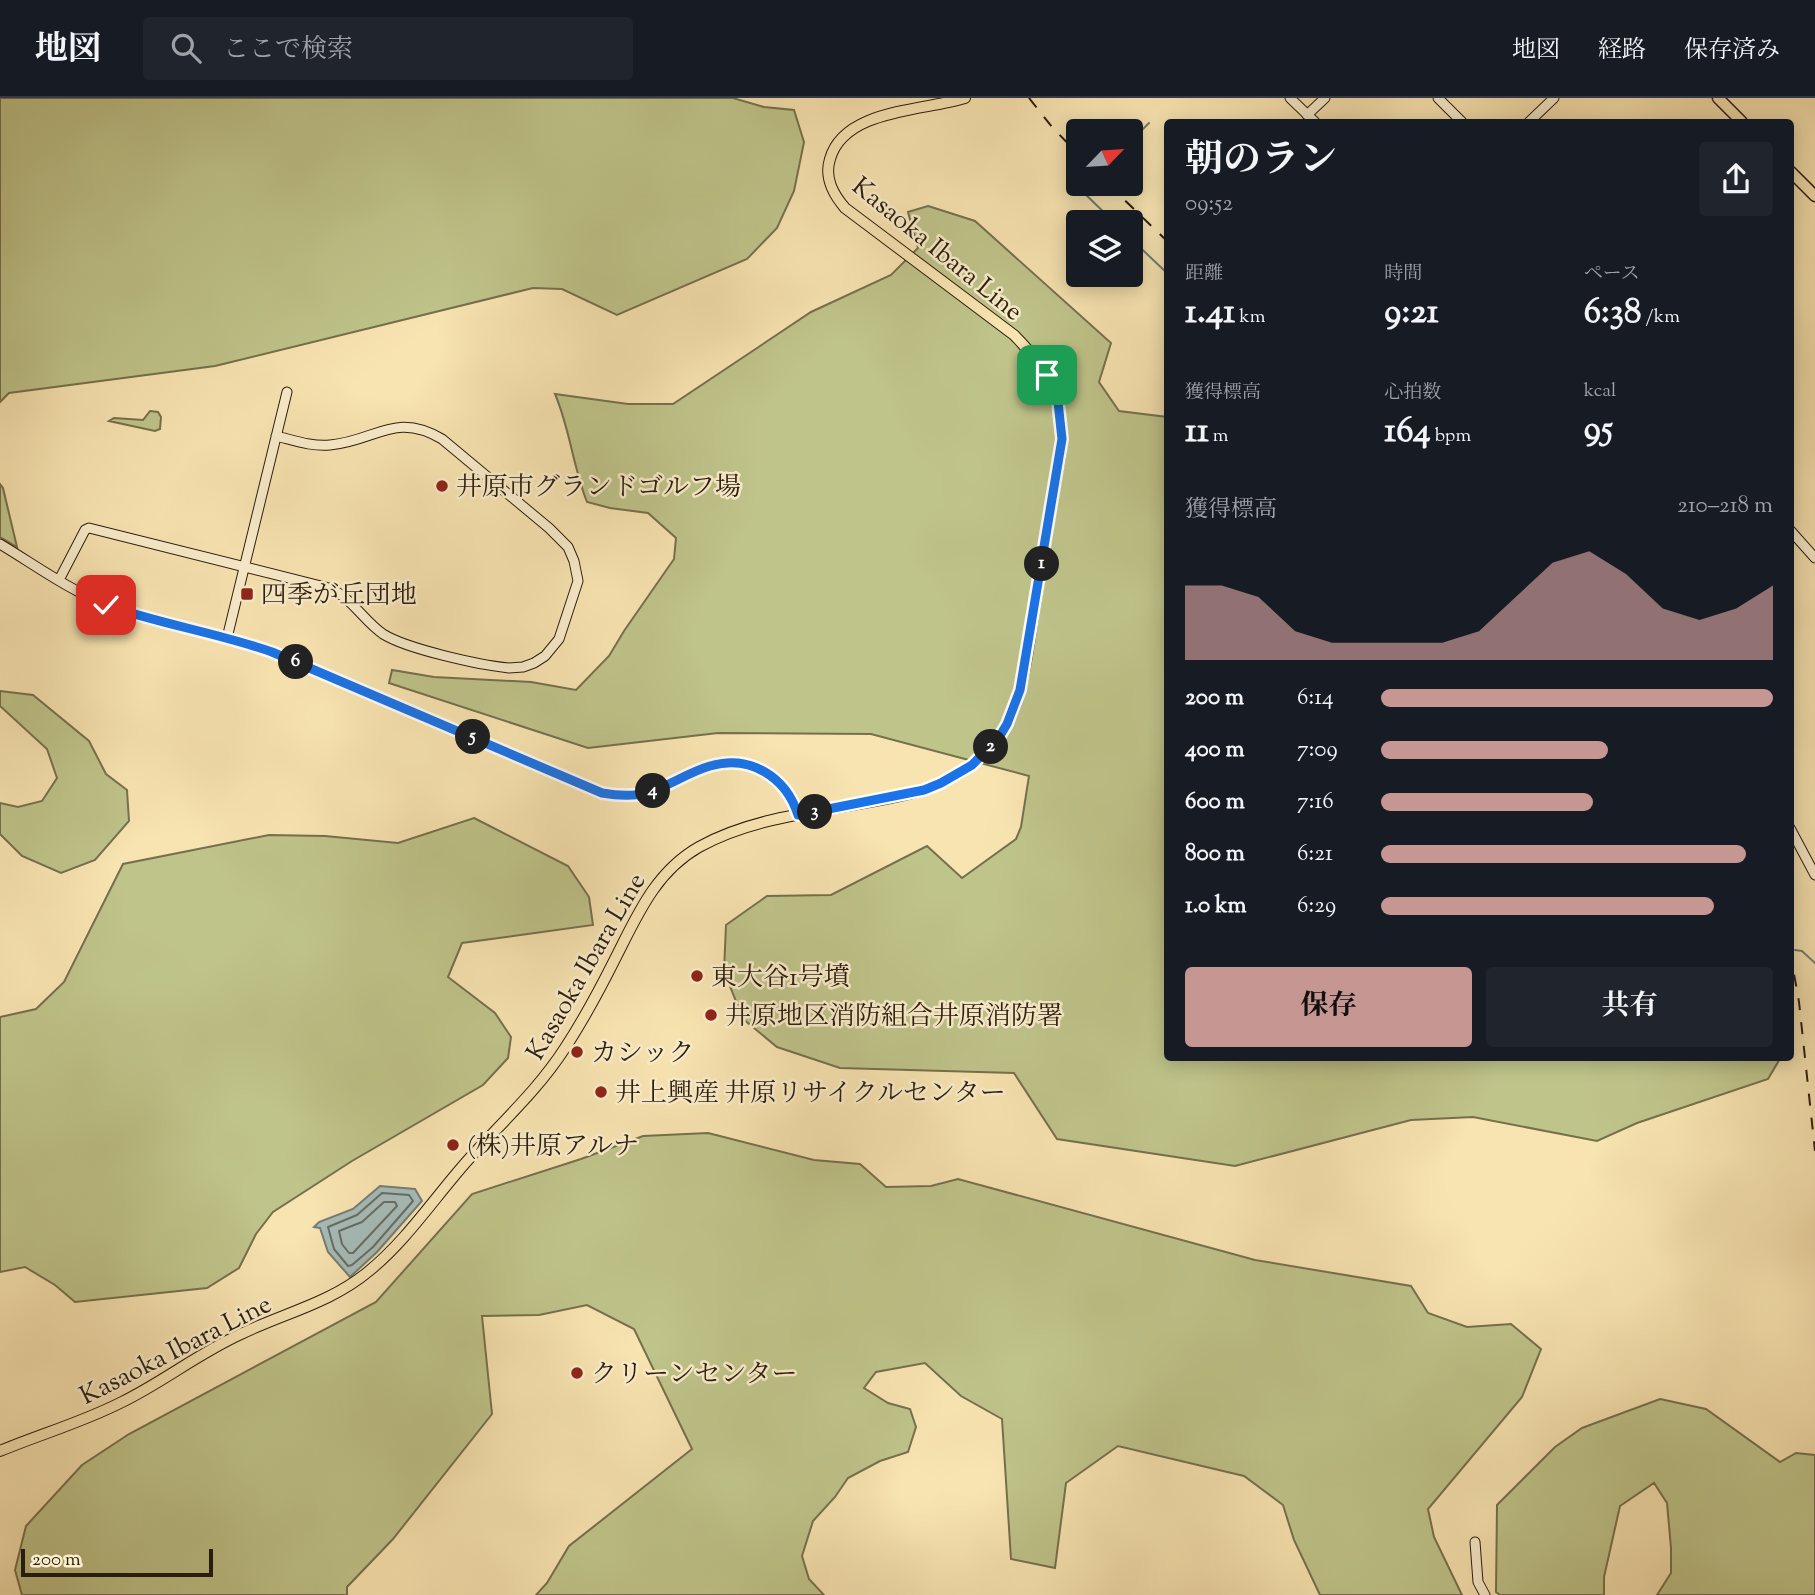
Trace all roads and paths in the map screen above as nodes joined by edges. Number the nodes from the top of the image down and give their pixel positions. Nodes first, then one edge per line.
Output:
1 (965, 98) edge
2 (1290, 98) edge
3 (1325, 98) edge
4 (1438, 98) edge
5 (1554, 98) edge
6 (1562, 98) edge
7 (1718, 98) edge
8 (1728, 98) edge
9 (1307, 115) junction
10 (1312, 119) edge
11 (1459, 119) edge
12 (1532, 119) edge
13 (1541, 119) edge
14 (1739, 119) edge
15 (1748, 119) edge
16 (1794, 166) edge
17 (1794, 175) edge
18 (1815, 187) edge
19 (1815, 196) edge
20 (287, 392) dead end
21 (276, 436) junction
22 (1794, 534) edge
23 (0, 544) edge
24 (1815, 558) edge
25 (246, 567) junction
26 (60, 580) junction
27 (227, 638) junction
28 (798, 815) junction
29 (1794, 835) edge
30 (1815, 874) edge
31 (0, 1451) edge
32 (1475, 1542) dead end
33 (1485, 1595) edge

1 - 28 main road, Kasaoka Ibara Line
2 - 9 street
3 - 9 street
4 - 11 street
5 - 12 street
6 - 13 street
7 - 14 highway
8 - 15 highway
9 - 10 street
16 - 18 highway
17 - 19 highway
20 - 21 street
21 - 25 street
21 - 25 street
22 - 24 street
23 - 26 street
25 - 26 street
25 - 27 street
26 - 27 street
27 - 28 street
28 - 31 main road, Kasaoka Ibara Line
29 - 30 street
32 - 33 street

